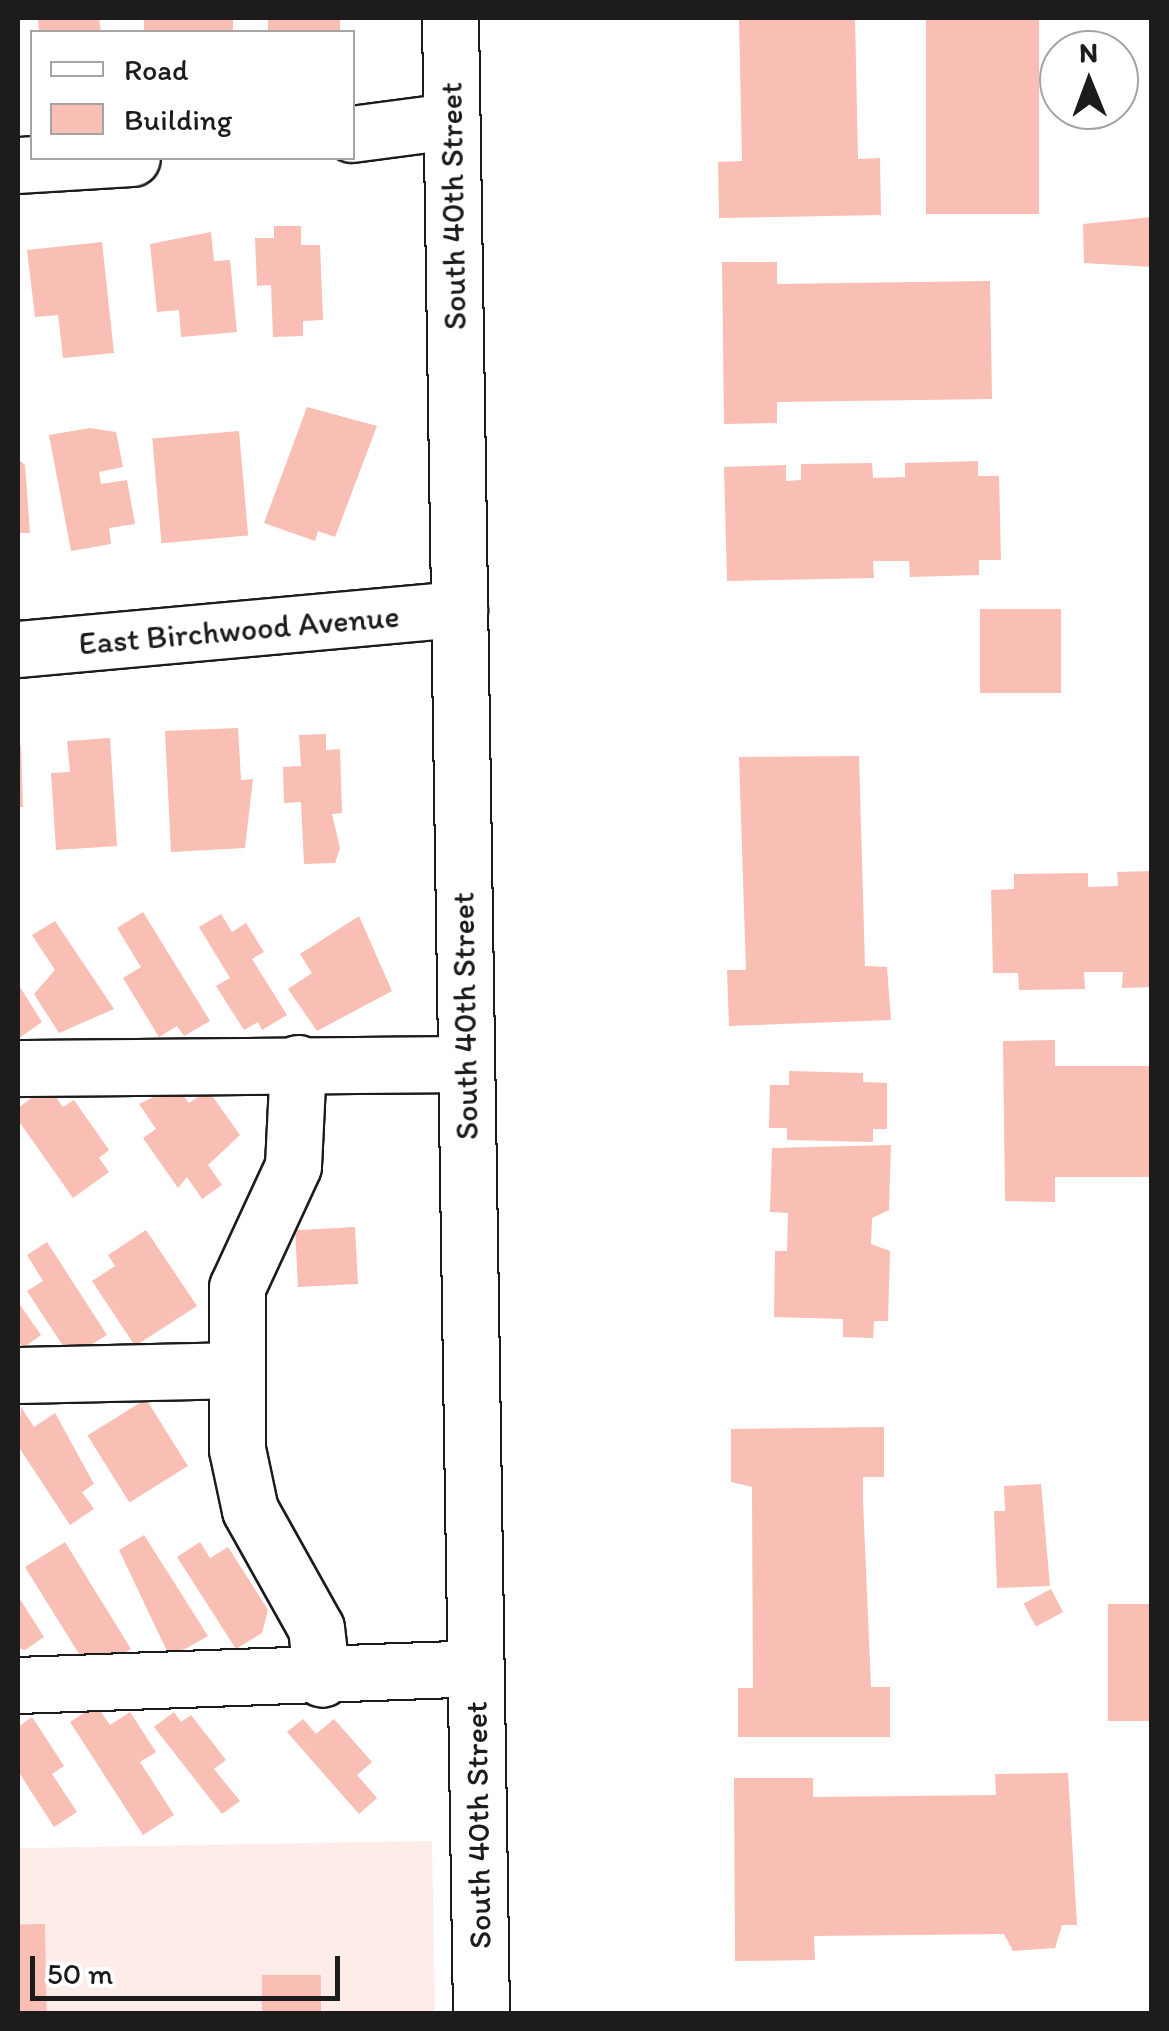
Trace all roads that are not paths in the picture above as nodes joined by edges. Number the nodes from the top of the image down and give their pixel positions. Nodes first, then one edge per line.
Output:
1 (450, 18) edge
2 (451, 122) junction
3 (355, 134) edge
4 (99, 160) edge
5 (18, 165) edge
6 (459, 608) junction
7 (18, 649) edge
8 (298, 1063) junction
9 (466, 1064) junction
10 (18, 1068) edge
11 (234, 1370) junction
12 (18, 1375) edge
13 (476, 1668) junction
14 (322, 1679) junction
15 (18, 1686) edge
16 (481, 2014) edge

1 - 2 street, South 40th Street
2 - 3 street
2 - 6 street, South 40th Street
4 - 5 street
6 - 7 street, East Birchwood Avenue
6 - 9 street, South 40th Street
8 - 9 street
8 - 10 street
8 - 11 street
9 - 13 street, South 40th Street
11 - 12 street
11 - 14 street
13 - 14 street
13 - 16 street, South 40th Street
14 - 15 street

